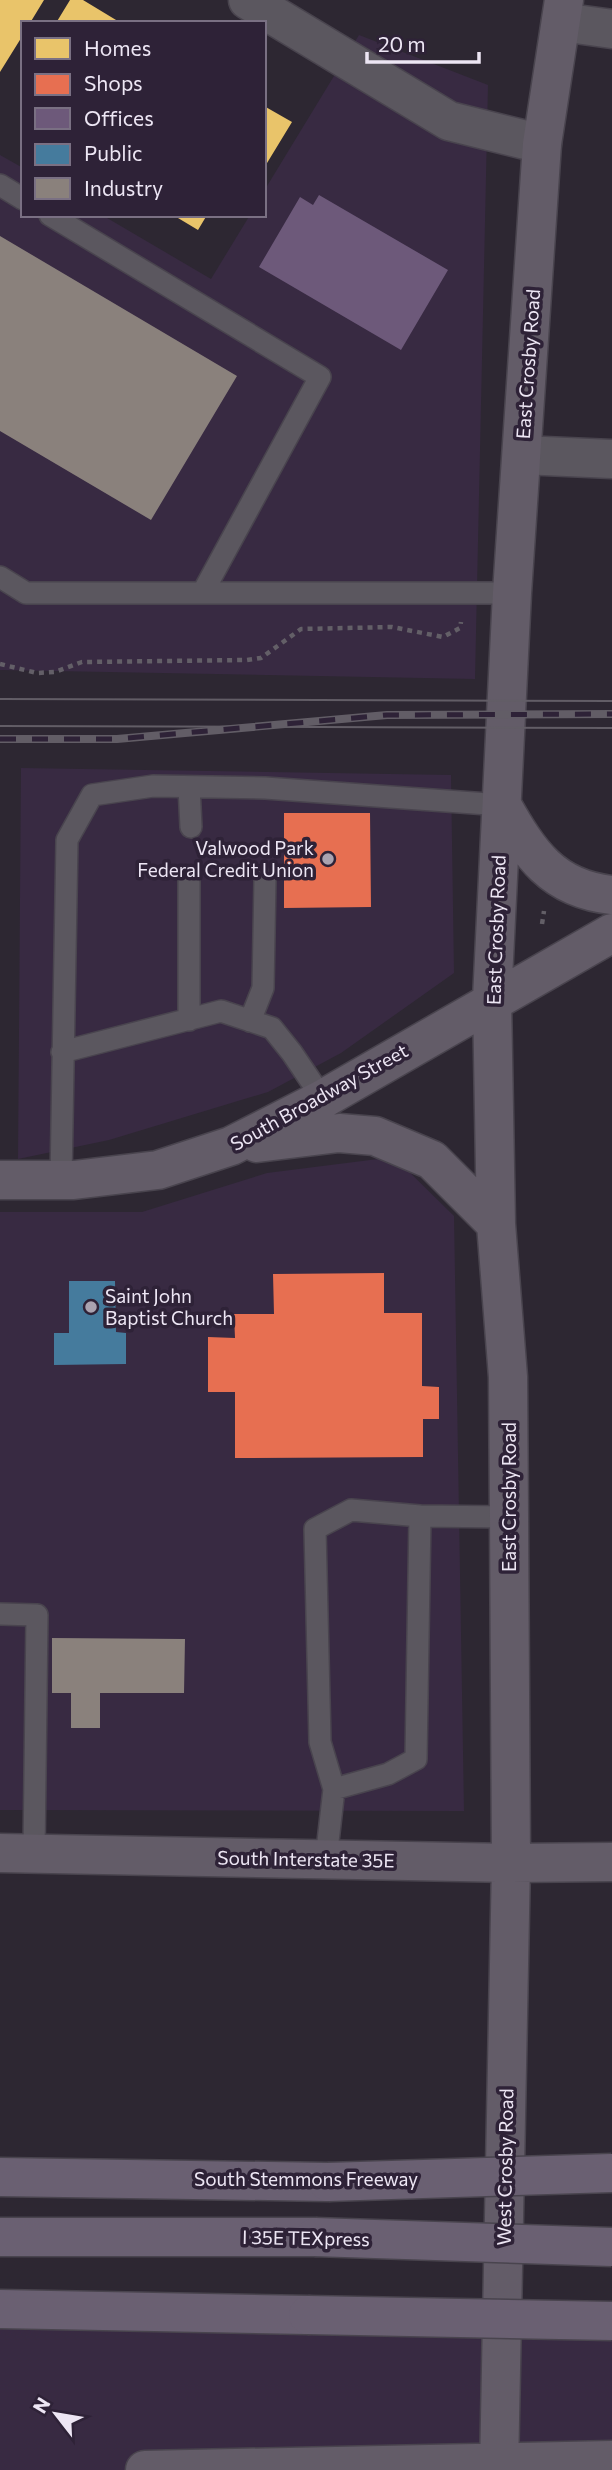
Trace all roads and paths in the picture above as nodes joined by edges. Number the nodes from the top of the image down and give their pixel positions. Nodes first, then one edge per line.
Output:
1 (248, 0) edge
2 (563, 11) edge
3 (612, 29) edge
4 (542, 144) junction
5 (0, 186) edge
6 (21, 198) edge
7 (53, 217) edge
8 (522, 456) junction
9 (612, 459) edge
10 (0, 577) edge
11 (203, 592) junction
12 (26, 593) junction
13 (512, 593) junction
14 (465, 594) junction
15 (0, 596) edge
16 (0, 664) edge
17 (189, 787) junction
18 (502, 805) junction
19 (191, 827) dead end
20 (265, 878) dead end
21 (189, 882) dead end
22 (612, 895) edge
23 (612, 933) edge
24 (492, 999) junction
25 (188, 1020) junction
26 (250, 1021) junction
27 (62, 1052) junction
28 (323, 1099) junction
29 (231, 1146) junction
30 (0, 1180) edge
31 (61, 1180) junction
32 (496, 1224) junction
33 (420, 1516) junction
34 (509, 1517) junction
35 (0, 1614) edge
36 (334, 1789) junction
37 (17, 1853) edge
38 (326, 1859) junction
39 (612, 1862) edge
40 (511, 1863) junction
41 (612, 2174) edge
42 (0, 2177) edge
43 (0, 2237) edge
44 (612, 2247) edge
45 (0, 2309) edge
46 (612, 2321) edge
47 (612, 2460) edge
48 (499, 2466) edge
49 (145, 2470) edge

1 - 4 street
2 - 3 street
2 - 4 street, East Crosby Road
4 - 8 street, East Crosby Road
5 - 6 lane
7 - 11 lane
8 - 9 street
8 - 13 street, East Crosby Road
10 - 12 lane
11 - 12 lane
11 - 14 lane
12 - 15 lane
13 - 14 lane
13 - 18 street, East Crosby Road
14 - 16 path
17 - 18 lane
17 - 19 lane
17 - 27 lane
18 - 22 street
18 - 24 street, East Crosby Road
20 - 26 lane
21 - 25 lane
23 - 24 street, South Broadway Street
24 - 28 street, South Broadway Street
24 - 32 street, East Crosby Road
25 - 26 lane
25 - 27 lane
26 - 28 lane
27 - 31 lane
28 - 29 street, South Broadway Street
29 - 31 street, South Broadway Street
29 - 32 street
30 - 31 street, South Broadway Street
32 - 34 street, East Crosby Road
33 - 34 lane
33 - 36 lane
33 - 36 lane
34 - 40 street, East Crosby Road
35 - 37 lane
36 - 38 lane
37 - 38 street, South Interstate 35E
38 - 40 street, South Interstate 35E
39 - 40 street, South Interstate 35E
40 - 48 street, West Crosby Road
41 - 42 highway, South Stemmons Freeway, bridge
43 - 44 highway, I 35E TEXpress, bridge
45 - 46 highway, bridge
47 - 48 street
48 - 49 street

